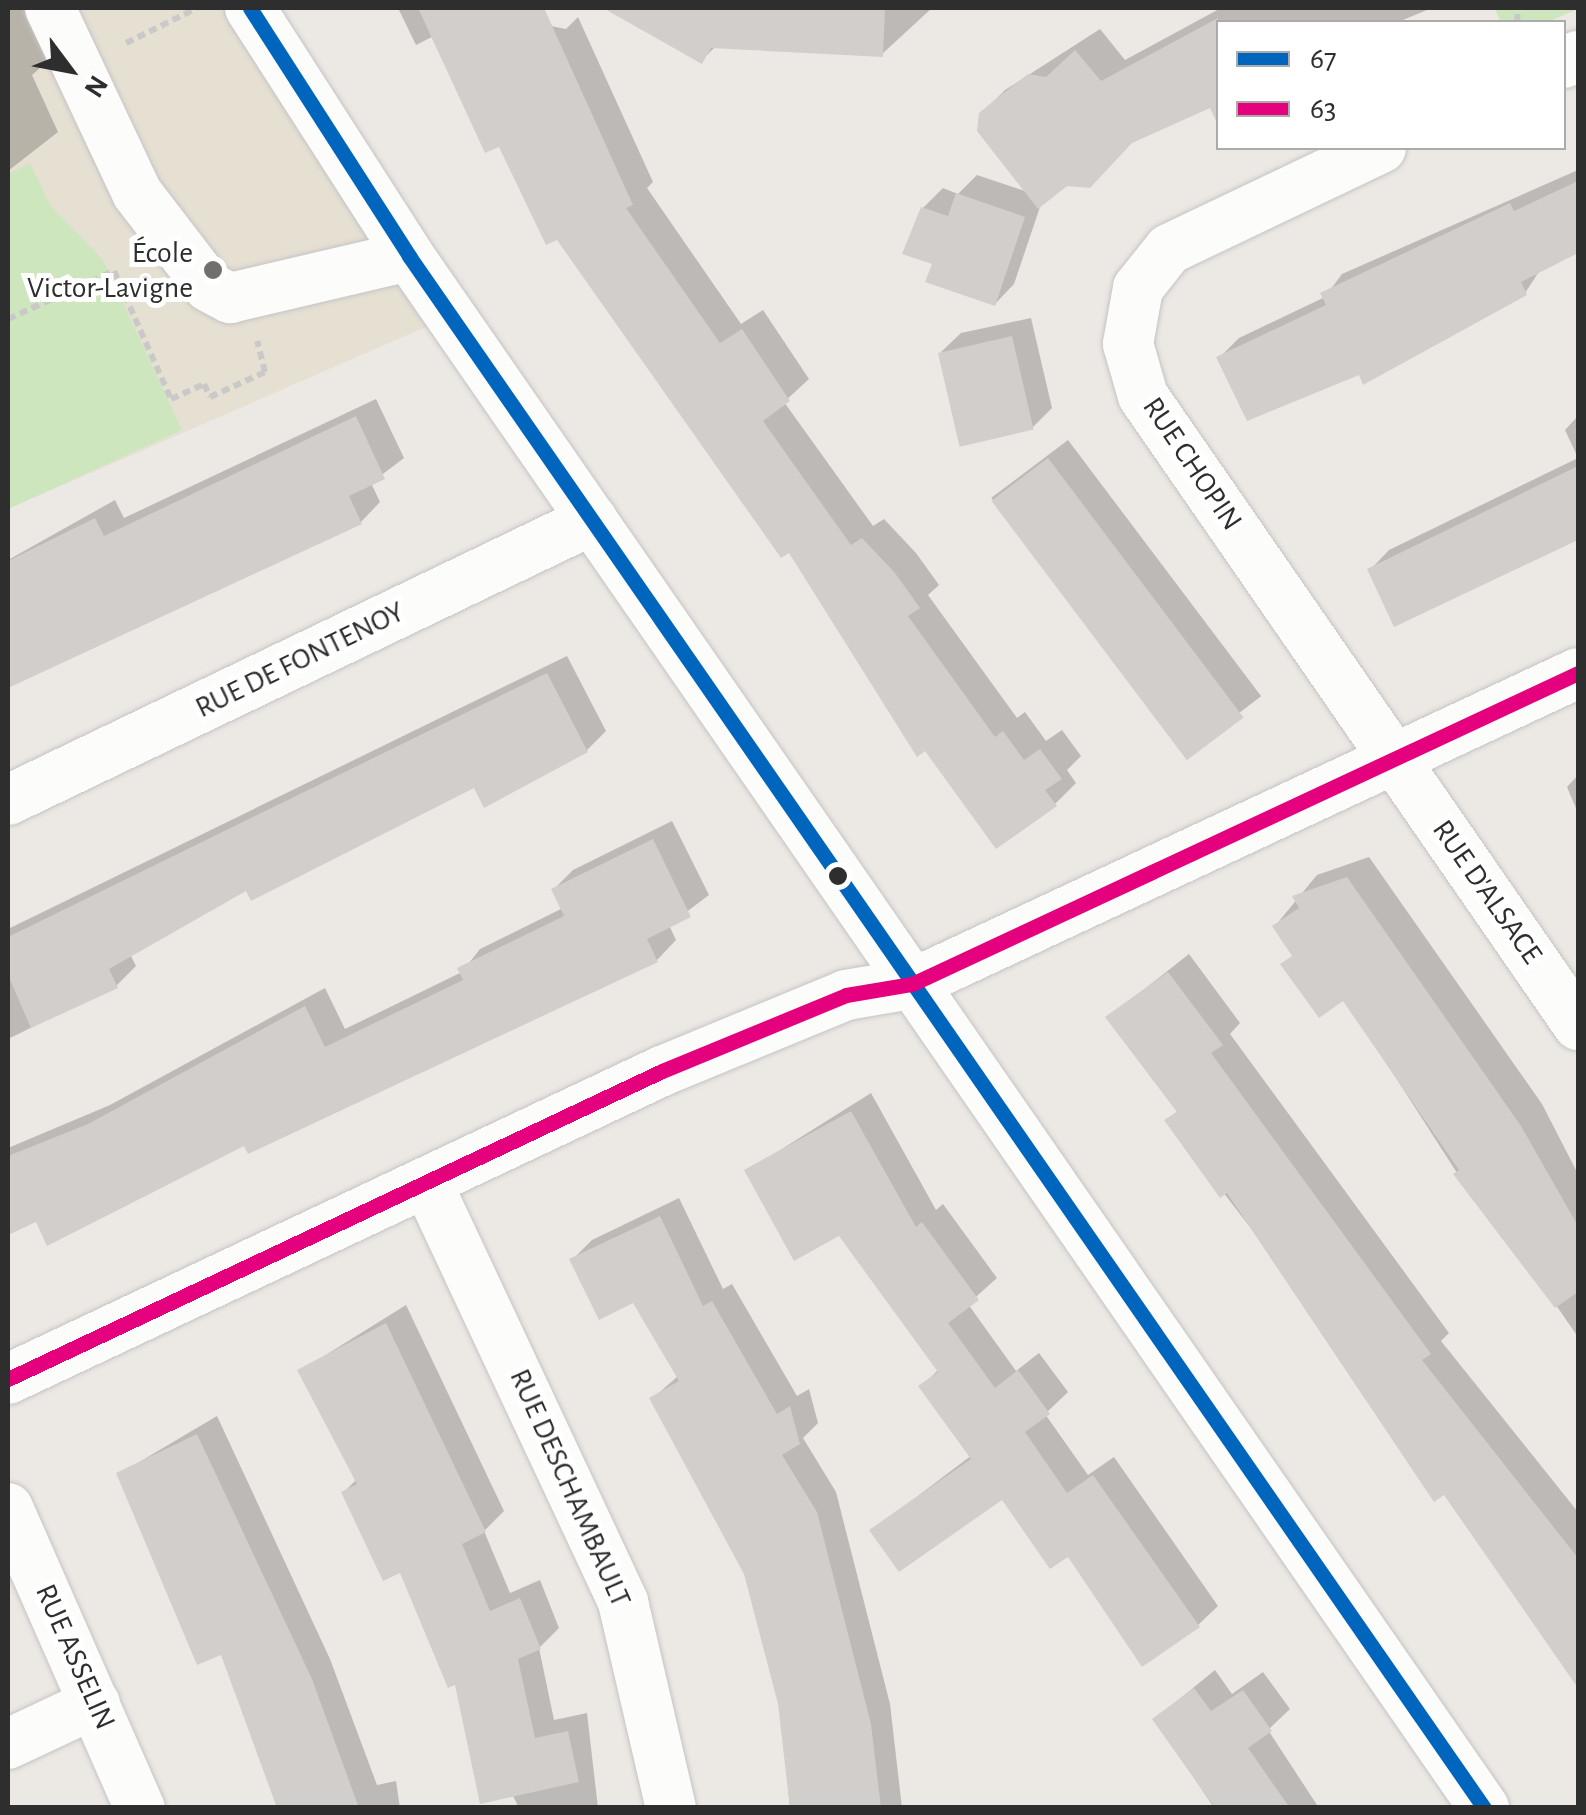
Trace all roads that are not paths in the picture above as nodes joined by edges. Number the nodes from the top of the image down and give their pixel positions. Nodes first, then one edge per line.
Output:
1 (50, 8) edge
2 (250, 8) edge
3 (1377, 150) edge
4 (409, 256) junction
5 (592, 520) junction
6 (1578, 673) edge
7 (1396, 759) junction
8 (8, 800) edge
9 (912, 984) junction
10 (1578, 1025) edge
11 (427, 1183) junction
12 (8, 1379) edge
13 (8, 1508) edge
14 (95, 1702) junction
15 (8, 1744) edge
16 (140, 1808) edge
17 (671, 1808) edge
18 (1484, 1808) edge

1 - 4 street
2 - 4 street
3 - 7 street, RUE CHOPIN
4 - 5 street
5 - 8 street, RUE DE FONTENOY
5 - 9 street
6 - 7 street
7 - 9 street
7 - 10 street, RUE D'ALSACE
9 - 11 street
9 - 18 street
11 - 12 street
11 - 17 street, RUE DESCHAMBAULT
13 - 14 street, RUE ASSELIN
14 - 15 street
14 - 16 street, RUE ASSELIN

